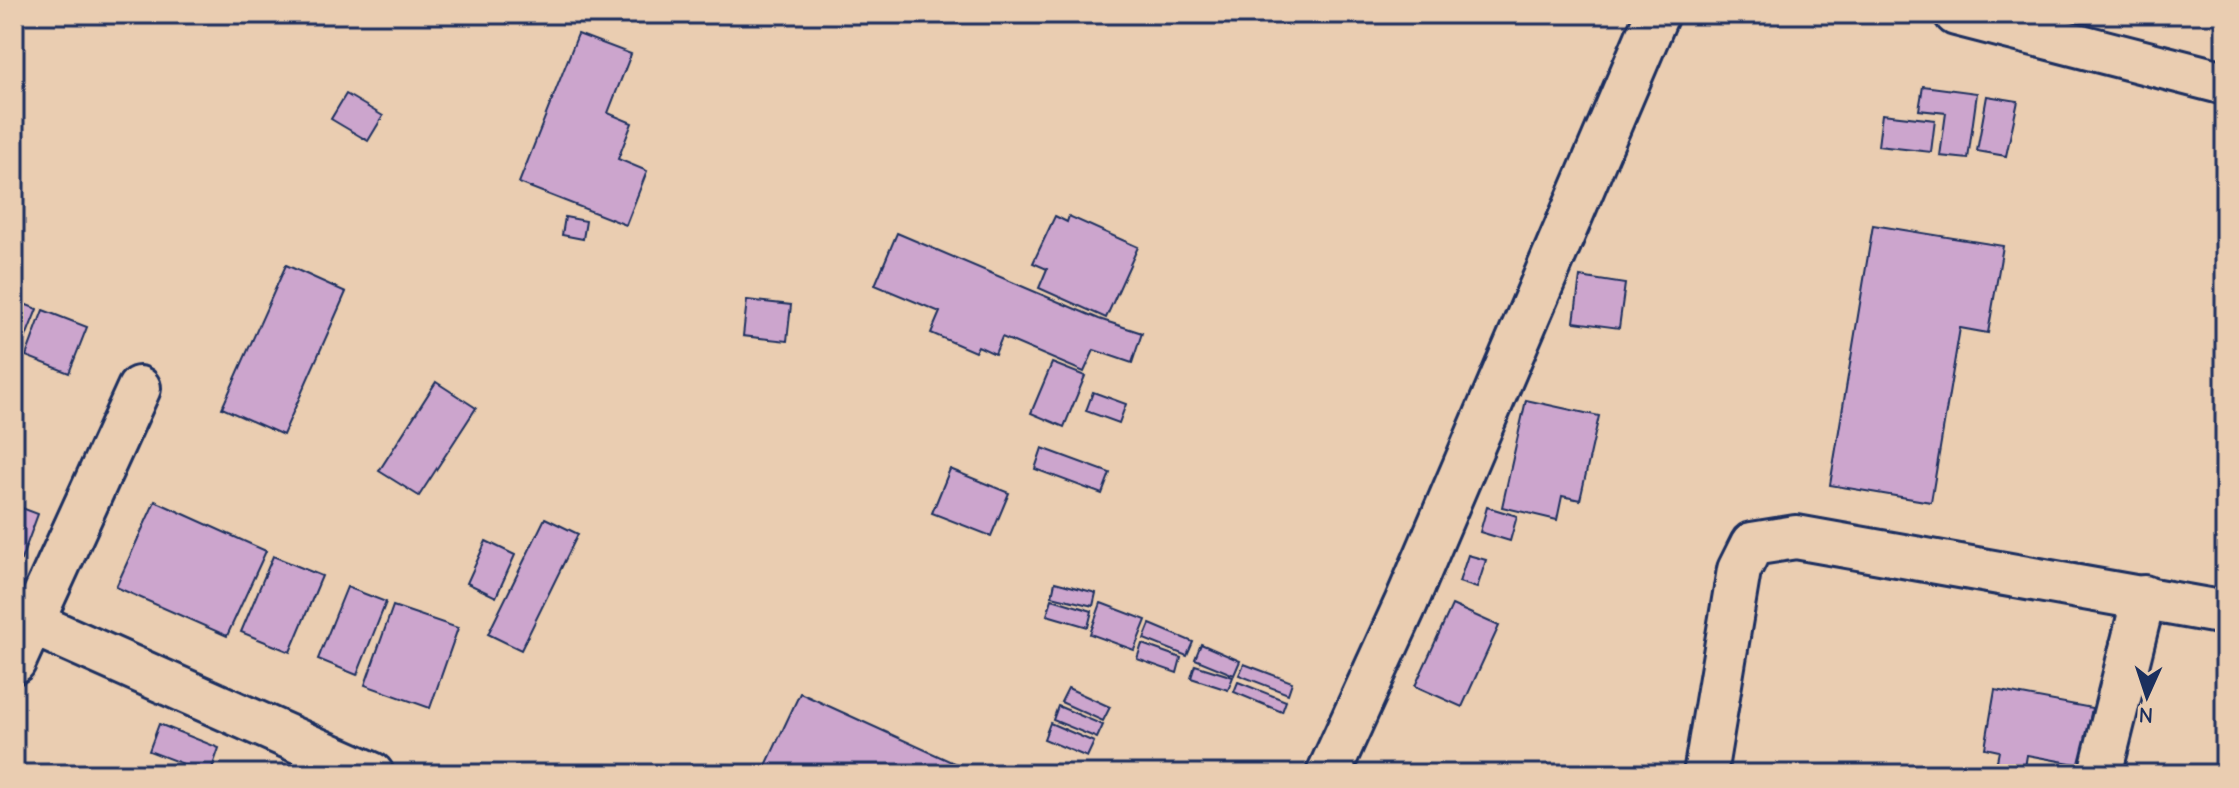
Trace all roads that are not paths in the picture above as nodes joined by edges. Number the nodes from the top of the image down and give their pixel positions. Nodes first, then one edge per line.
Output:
1 (1657, 14) edge
2 (1956, 14) edge
3 (2225, 83) edge
4 (139, 388) dead end
5 (2144, 597) junction
6 (2225, 613) edge
7 (23, 618) edge
8 (14, 662) edge
9 (372, 774) edge
10 (1328, 774) edge
11 (1705, 774) edge
12 (2100, 774) edge

1 - 10 street
2 - 3 street
4 - 7 street
5 - 6 street
5 - 11 street
5 - 12 street
7 - 8 street
7 - 9 street

